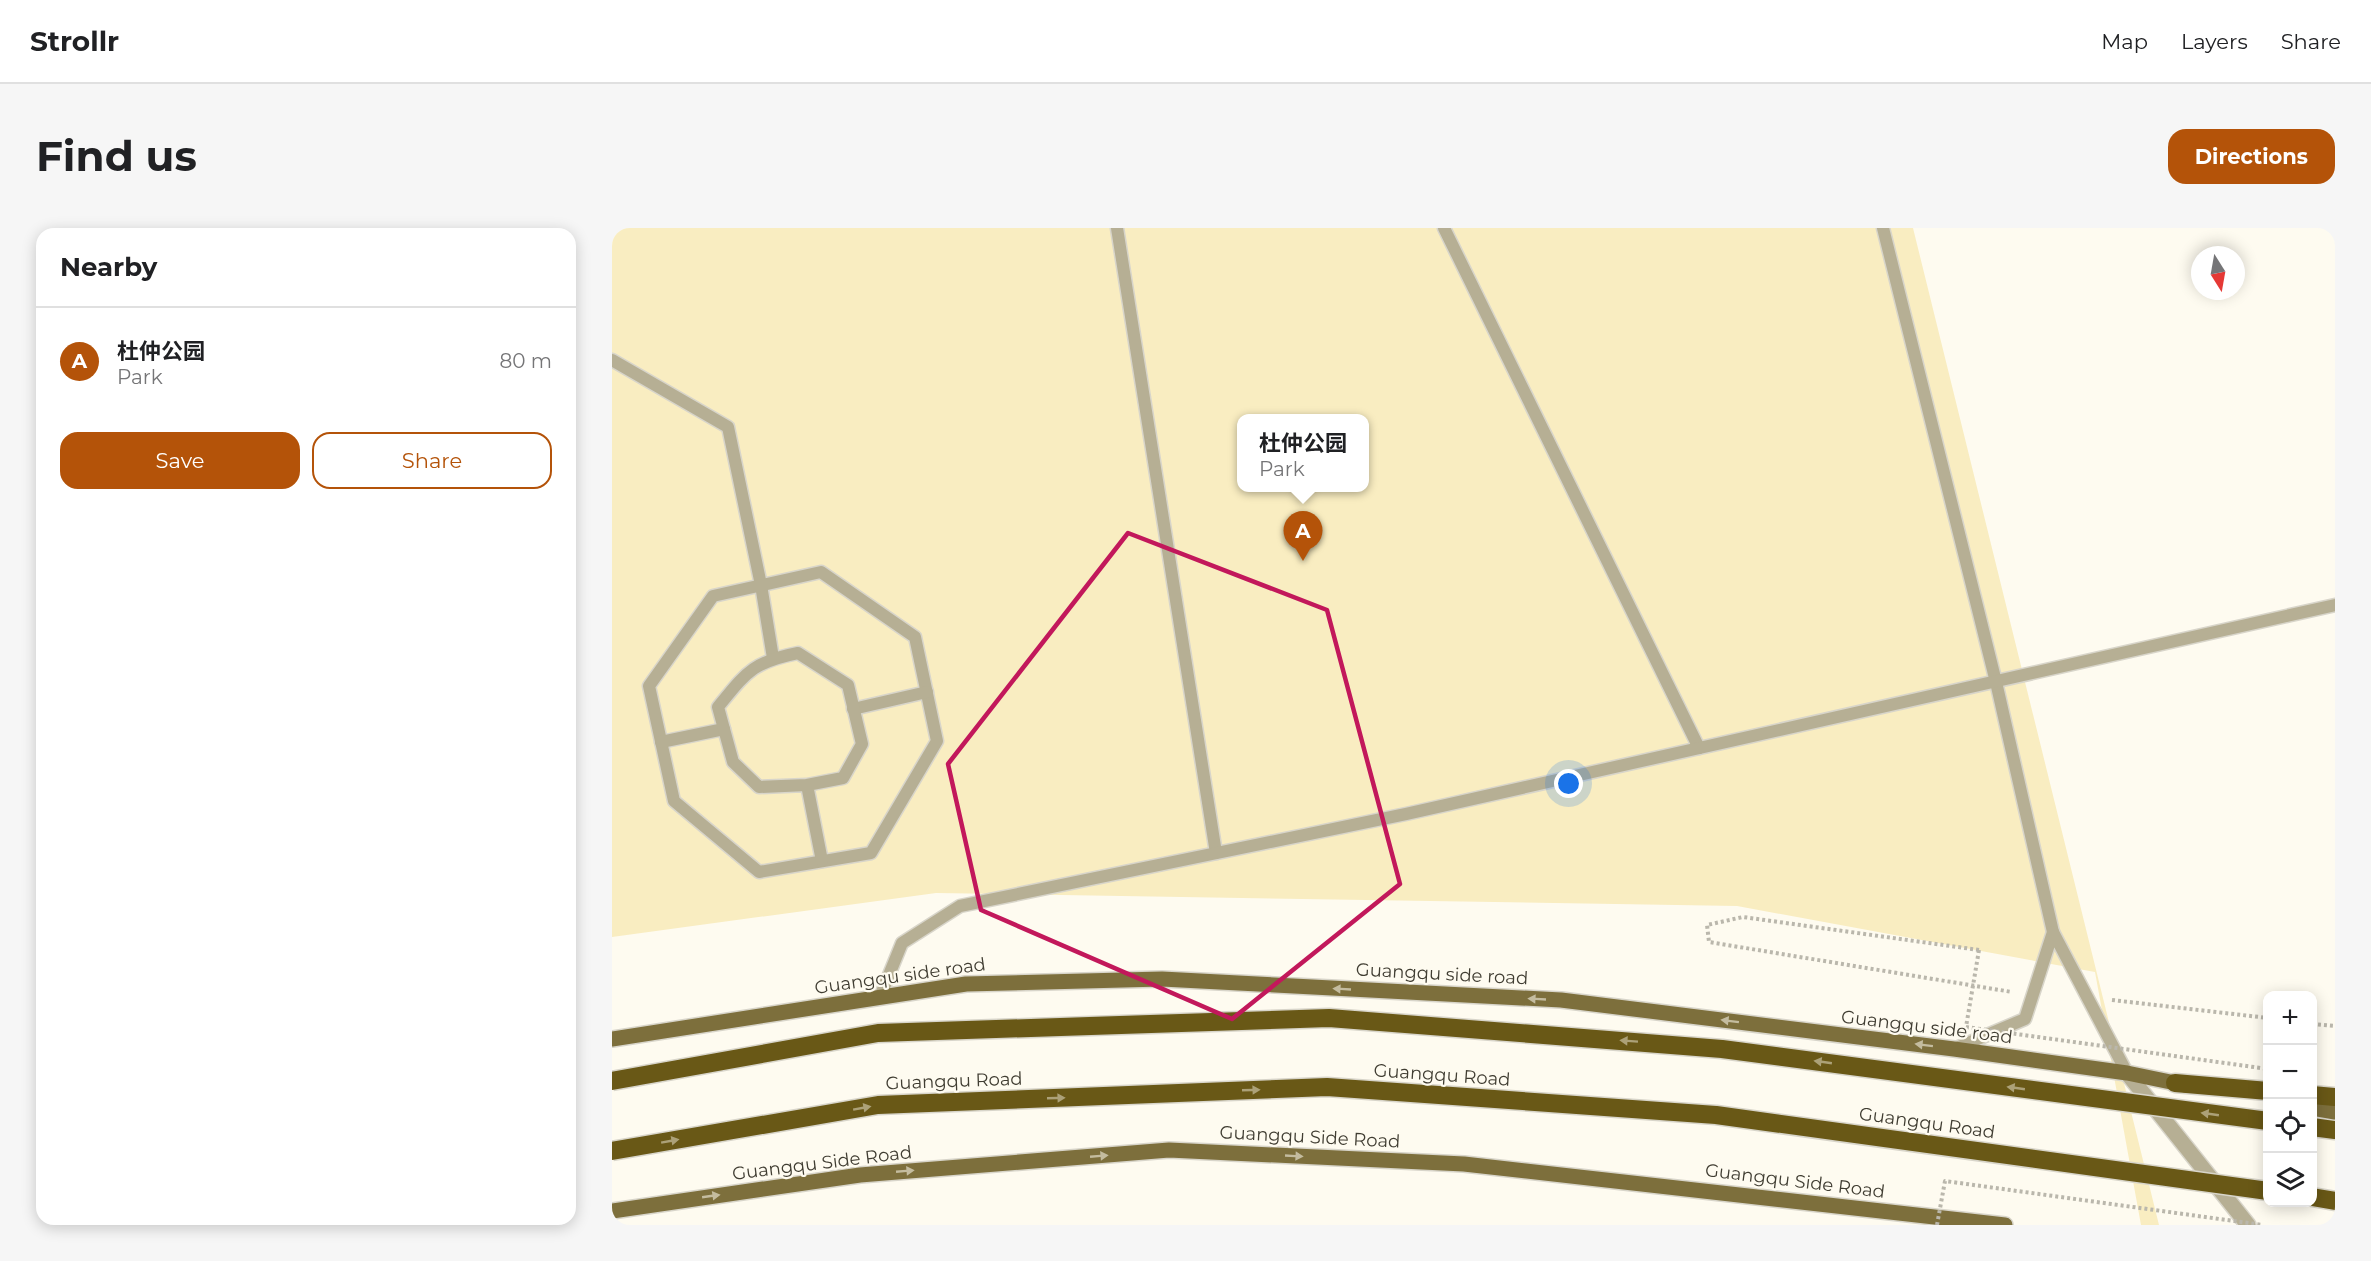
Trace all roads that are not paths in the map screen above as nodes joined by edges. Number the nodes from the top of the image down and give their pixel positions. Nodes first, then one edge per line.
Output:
1 (1117, 228) edge
2 (1444, 228) edge
3 (1883, 228) edge
4 (612, 360) edge
5 (761, 585) junction
6 (2335, 605) edge
7 (773, 658) junction
8 (1996, 682) junction
9 (927, 692) junction
10 (853, 709) junction
11 (724, 729) junction
12 (661, 742) junction
13 (1699, 748) junction
14 (807, 785) junction
15 (1216, 853) junction
16 (822, 861) junction
17 (2053, 932) junction
18 (880, 997) junction
19 (612, 1038) edge
20 (1954, 1049) junction
21 (2127, 1073) junction
22 (612, 1081) edge
23 (2175, 1083) junction
24 (2263, 1091) edge
25 (2317, 1095) edge
26 (2335, 1097) edge
27 (2263, 1099) edge
28 (2317, 1109) edge
29 (2335, 1112) edge
30 (2263, 1120) edge
31 (2317, 1128) edge
32 (2335, 1130) edge
33 (612, 1151) edge
34 (2263, 1190) edge
35 (2317, 1198) edge
36 (2335, 1201) edge
37 (612, 1211) edge
38 (2006, 1225) edge
39 (2248, 1225) edge

1 - 15 lane
2 - 13 lane
3 - 8 lane
4 - 5 lane
5 - 7 lane
5 - 9 lane
5 - 12 lane
6 - 8 lane
7 - 10 lane
7 - 11 lane
8 - 13 lane
8 - 17 lane
9 - 10 lane
9 - 16 lane
10 - 14 lane
11 - 12 lane
11 - 14 lane
12 - 16 lane
13 - 15 lane
14 - 16 lane
15 - 18 lane
17 - 20 lane
17 - 21 lane
18 - 19 main road, Guangqu side road
20 -> 18 main road, Guangqu side road
20 - 21 main road, Guangqu side road
21 - 23 main road, Guangqu side road
21 - 39 street
30 -> 22 highway, bridge
23 - 24 highway
23 - 27 main road, Guangqu side road
25 - 26 highway
28 - 29 main road
31 - 32 highway
33 -> 34 highway, Guangqu Road, bridge
35 - 36 highway
37 -> 38 main road, Guangqu Side Road

